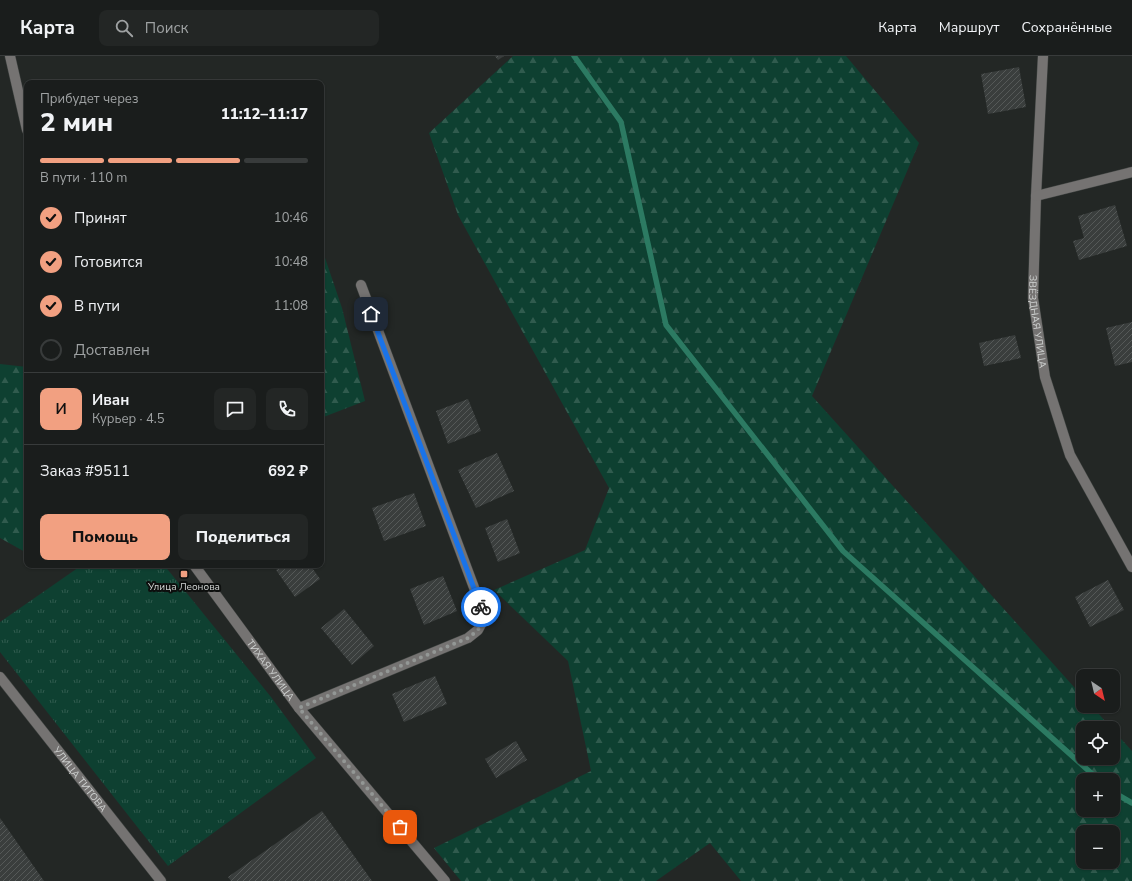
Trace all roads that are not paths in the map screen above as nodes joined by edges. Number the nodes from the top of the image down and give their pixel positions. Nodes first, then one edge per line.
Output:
1 (10, 56) edge
2 (1043, 56) edge
3 (24, 117) edge
4 (1132, 172) edge
5 (1036, 196) junction
6 (360, 285) dead end
7 (1132, 567) edge
8 (196, 568) edge
9 (0, 677) edge
10 (299, 708) junction
11 (161, 881) edge
12 (445, 881) edge

1 - 3 street
2 - 5 street, ЗВЁЗДНАЯ УЛИЦА
4 - 5 street
5 - 7 street, ЗВЁЗДНАЯ УЛИЦА
6 - 10 street
8 - 10 street, ТИХАЯ УЛИЦА
9 - 11 street, УЛИЦА ТИТОВА
10 - 12 street, ТИХАЯ УЛИЦА

